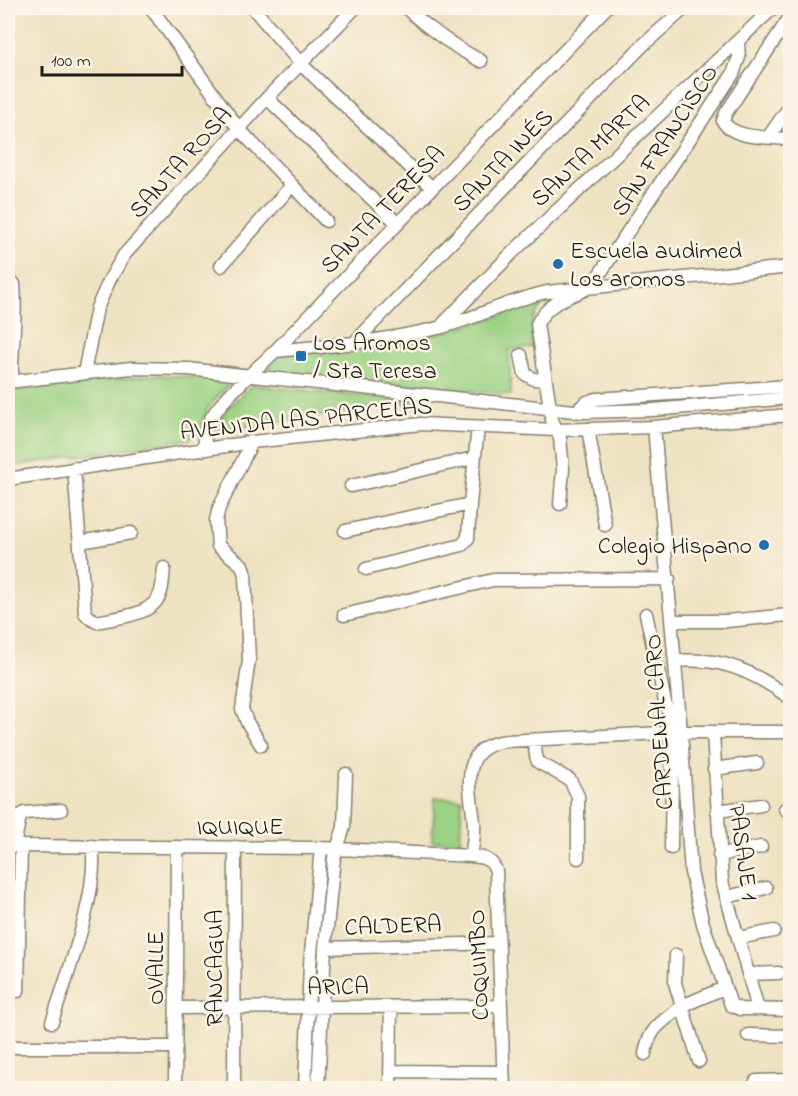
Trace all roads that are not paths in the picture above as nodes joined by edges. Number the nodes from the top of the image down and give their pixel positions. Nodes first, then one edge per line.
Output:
1 (151, 8) edge
2 (253, 8) edge
3 (355, 8) edge
4 (405, 8) edge
5 (606, 8) edge
6 (685, 8) edge
7 (773, 8) edge
8 (790, 17) edge
9 (738, 43) junction
10 (481, 61) dead end
11 (301, 64) junction
12 (267, 98) junction
13 (790, 106) edge
14 (239, 129) junction
15 (770, 136) junction
16 (790, 139) edge
17 (292, 185) junction
18 (432, 187) junction
19 (326, 221) dead end
20 (397, 224) junction
21 (221, 266) dead end
22 (790, 267) edge
23 (14, 284) dead end
24 (591, 287) junction
25 (440, 327) junction
26 (352, 345) junction
27 (275, 351) junction
28 (521, 355) dead end
29 (84, 373) junction
30 (250, 376) junction
31 (544, 380) junction
32 (10, 382) edge
33 (790, 387) edge
34 (790, 398) edge
35 (550, 410) junction
36 (575, 412) junction
37 (790, 415) edge
38 (478, 426) junction
39 (654, 427) junction
40 (588, 429) junction
41 (556, 430) junction
42 (252, 442) junction
43 (204, 448) junction
44 (474, 458) junction
45 (74, 468) junction
46 (8, 479) edge
47 (351, 486) dead end
48 (470, 504) junction
49 (560, 504) dead end
50 (604, 525) dead end
51 (345, 531) dead end
52 (131, 533) dead end
53 (80, 542) junction
54 (164, 568) dead end
55 (366, 569) dead end
56 (669, 579) junction
57 (646, 614) dead end
58 (344, 615) dead end
59 (788, 615) dead end
60 (672, 621) junction
61 (675, 660) junction
62 (790, 698) edge
63 (790, 732) edge
64 (677, 733) junction
65 (713, 733) junction
66 (534, 740) junction
67 (261, 745) dead end
68 (757, 763) dead end
69 (714, 769) junction
70 (346, 774) dead end
71 (761, 805) dead end
72 (61, 810) dead end
73 (717, 811) junction
74 (14, 846) edge
75 (92, 846) junction
76 (177, 847) junction
77 (236, 847) junction
78 (321, 848) junction
79 (671, 848) dead end
80 (761, 848) dead end
81 (338, 849) junction
82 (719, 855) junction
83 (471, 856) junction
84 (578, 858) dead end
85 (766, 888) dead end
86 (726, 897) junction
87 (774, 931) dead end
88 (738, 938) junction
89 (498, 943) junction
90 (325, 948) junction
91 (676, 955) dead end
92 (779, 973) dead end
93 (749, 974) junction
94 (724, 988) junction
95 (18, 991) dead end
96 (500, 1006) junction
97 (682, 1006) junction
98 (391, 1007) junction
99 (176, 1008) junction
100 (234, 1008) junction
101 (308, 1008) junction
102 (321, 1008) junction
103 (758, 1009) junction
104 (790, 1010) edge
105 (52, 1022) dead end
106 (748, 1035) dead end
107 (790, 1036) edge
108 (8, 1047) edge
109 (176, 1047) junction
110 (645, 1054) dead end
111 (699, 1061) dead end
112 (390, 1071) junction
113 (503, 1072) junction
114 (790, 1080) edge
115 (756, 1081) dead end
116 (176, 1089) edge
117 (234, 1089) edge
118 (305, 1089) edge
119 (318, 1089) edge
120 (390, 1089) edge
121 (504, 1089) edge

1 - 14 street
2 - 11 street
3 - 11 street, SANTA ROSA
4 - 10 street
5 - 18 street, SANTA TERESA
6 - 26 street, SANTA INÉS
7 - 9 street, SANTA MARTA
8 - 15 street
9 - 24 street, SAN FRANCISCO
9 - 25 street, SANTA MARTA
11 - 12 street, SANTA ROSA
11 - 18 street
12 - 14 street, SANTA ROSA
12 - 20 street
13 - 15 street
14 - 17 street
14 - 29 street, SANTA ROSA
15 - 16 street
17 - 19 street
17 - 21 street
18 - 20 street, SANTA TERESA
20 - 27 street, SANTA TERESA
22 - 24 street
23 - 32 street
24 - 25 street
24 - 31 street
25 - 26 street
26 - 27 street
27 - 30 street, SANTA TERESA
28 - 31 street
29 - 30 street, AVENIDA LAS PARCELAS
29 - 32 street, AVENIDA LAS PARCELAS
30 - 35 street, AVENIDA LAS PARCELAS
30 - 43 street, SANTA TERESA
31 - 35 street
33 - 36 street
34 - 36 street, AVENIDA LAS PARCELAS
35 - 36 street, AVENIDA LAS PARCELAS
35 - 41 street
37 - 39 street, AVENIDA LAS PARCELAS
38 - 41 street, AVENIDA LAS PARCELAS
38 - 42 street, AVENIDA LAS PARCELAS
38 - 44 street
39 - 40 street, AVENIDA LAS PARCELAS
39 - 56 street, CARDENAL CARO
40 - 41 street, AVENIDA LAS PARCELAS
40 - 50 street
41 - 49 street
42 - 43 street, AVENIDA LAS PARCELAS
42 - 67 street
43 - 45 street, AVENIDA LAS PARCELAS
44 - 47 street
44 - 48 street
45 - 46 street, AVENIDA LAS PARCELAS
45 - 53 street
48 - 51 street
48 - 55 street
52 - 53 street
53 - 54 street
56 - 58 street
56 - 60 street, CARDENAL CARO
57 - 64 street
59 - 60 street
60 - 61 street, CARDENAL CARO
61 - 62 street
61 - 64 street, CARDENAL CARO
63 - 65 street
64 - 65 street
64 - 66 street
64 - 79 street
64 - 94 street, CARDENAL CARO
65 - 69 street, PASAJE 1
66 - 83 street
66 - 84 street
68 - 69 street
69 - 73 street, PASAJE 1
70 - 81 street
71 - 73 street
72 - 74 street
73 - 82 street, PASAJE 1
74 - 75 street, IQUIQUE
74 - 95 street
75 - 76 street, IQUIQUE
75 - 105 street
76 - 77 street, IQUIQUE
76 - 99 street, OVALLE
77 - 78 street, IQUIQUE
77 - 100 street, RANCAGUA
78 - 81 street, IQUIQUE
78 - 101 street
80 - 82 street
81 - 83 street, IQUIQUE
81 - 90 street
82 - 86 street, PASAJE 1
83 - 89 street, COQUIMBO
85 - 86 street
86 - 88 street, PASAJE 1
87 - 88 street
88 - 93 street, PASAJE 1
89 - 90 street, CALDERA
89 - 96 street, COQUIMBO
90 - 102 street
91 - 97 street
92 - 93 street
93 - 103 street, PASAJE 1
94 - 97 street
94 - 103 street, CARDENAL CARO
96 - 98 street, ARICA
96 - 113 street, COQUIMBO
97 - 110 street
97 - 111 street
98 - 102 street, ARICA
98 - 112 street
99 - 100 street, ARICA
99 - 109 street, OVALLE
100 - 101 street, ARICA
100 - 117 street, RANCAGUA
101 - 102 street, ARICA
101 - 118 street
102 - 119 street
103 - 104 street
106 - 107 street
108 - 109 street
109 - 116 street, OVALLE
112 - 113 street
112 - 120 street
113 - 121 street, COQUIMBO
114 - 115 street

